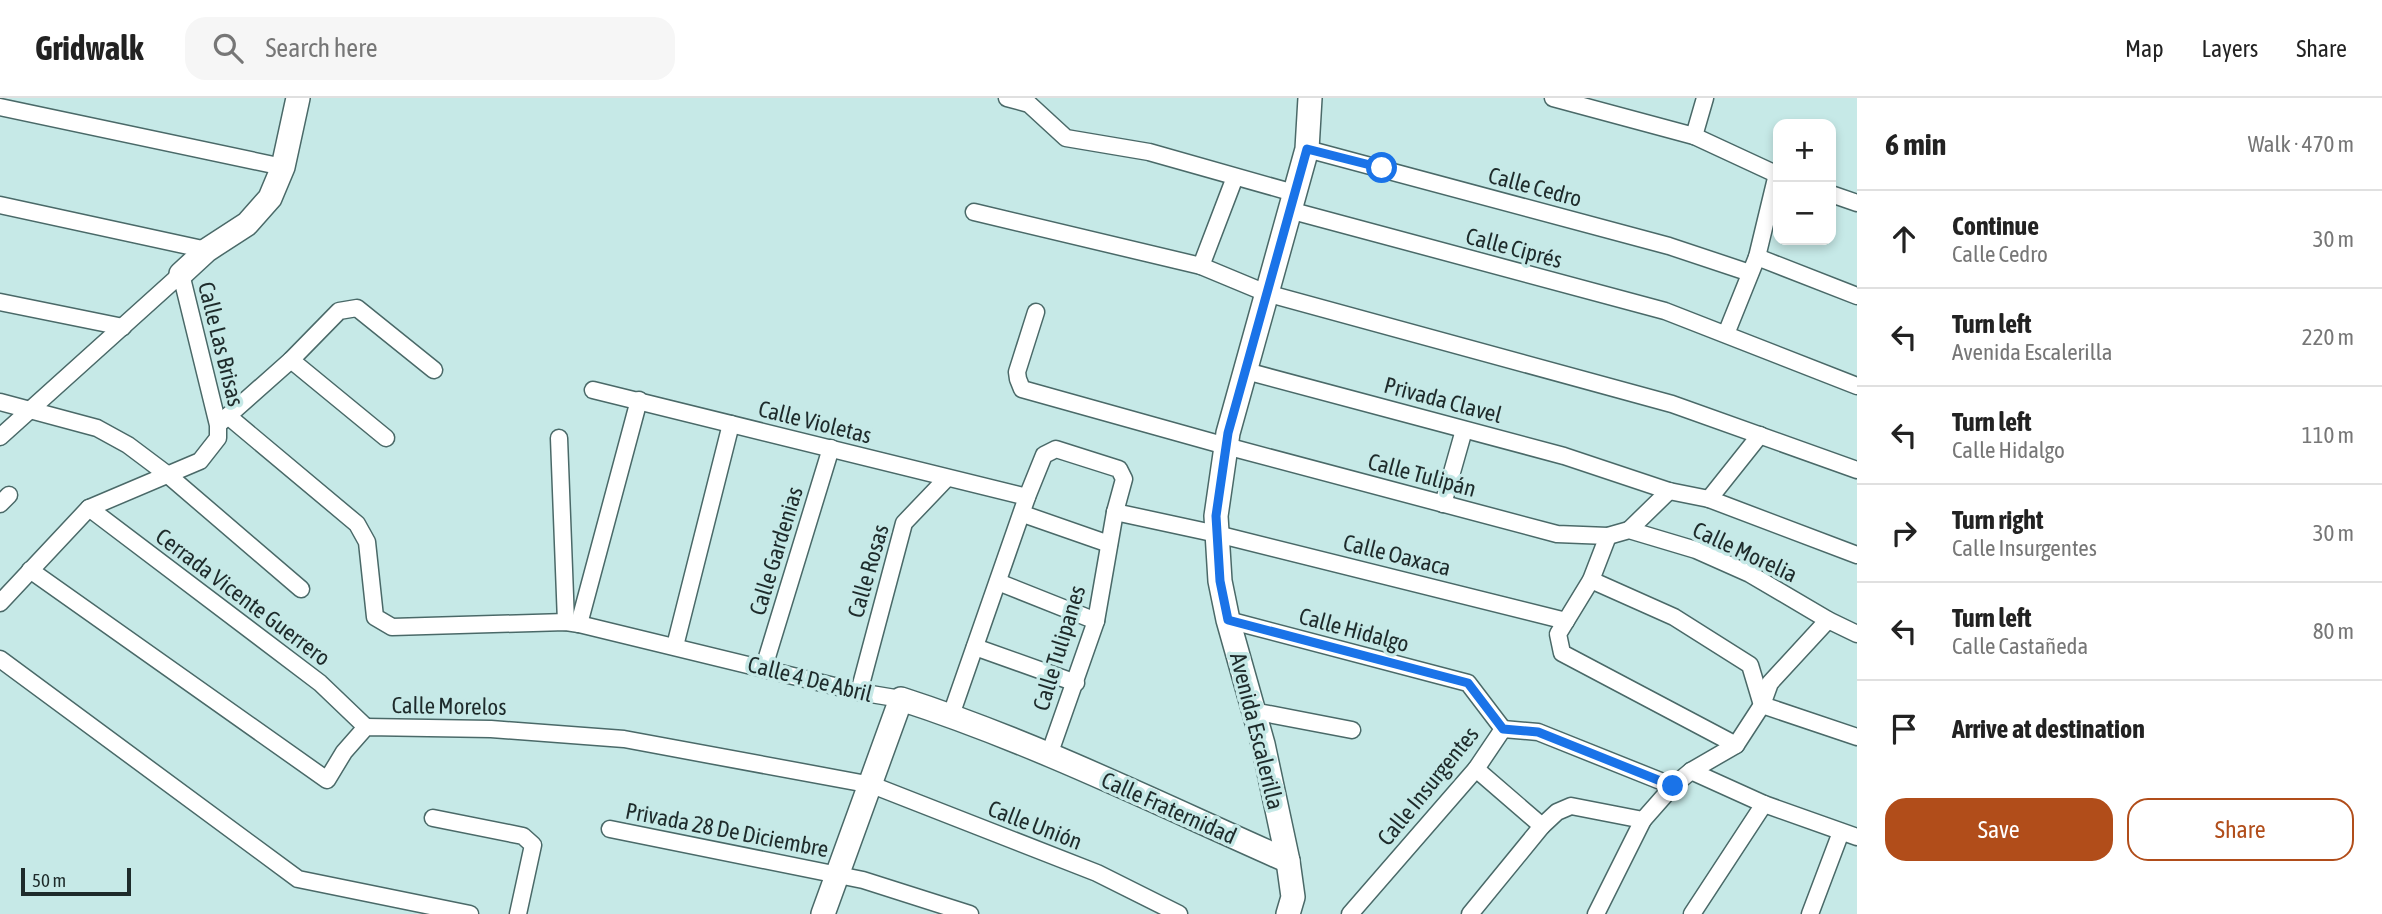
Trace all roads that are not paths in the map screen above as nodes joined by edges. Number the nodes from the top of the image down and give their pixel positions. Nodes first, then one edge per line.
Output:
1 (298, 98) edge
2 (1007, 98) edge
3 (1310, 98) edge
4 (1553, 98) edge
5 (1618, 98) edge
6 (1705, 98) edge
7 (1029, 101) edge
8 (0, 107) edge
9 (1615, 115) junction
10 (1694, 136) junction
11 (1307, 149) junction
12 (284, 167) junction
13 (1773, 173) edge
14 (1235, 177) junction
15 (1775, 182) edge
16 (1836, 196) edge
17 (1291, 201) junction
18 (1857, 203) edge
19 (0, 205) edge
20 (975, 212) dead end
21 (207, 250) junction
22 (1757, 257) junction
23 (1201, 266) junction
24 (1750, 273) junction
25 (181, 274) junction
26 (1266, 293) junction
27 (1857, 296) edge
28 (0, 302) edge
29 (1036, 312) dead end
30 (123, 327) junction
31 (1726, 334) junction
32 (291, 360) junction
33 (434, 370) dead end
34 (1246, 371) junction
35 (1857, 386) edge
36 (593, 390) dead end
37 (639, 400) junction
38 (0, 402) edge
39 (32, 409) junction
40 (223, 421) junction
41 (731, 424) junction
42 (1464, 430) junction
43 (1760, 435) junction
44 (0, 437) edge
45 (386, 438) dead end
46 (559, 438) dead end
47 (1226, 446) junction
48 (831, 448) junction
49 (1857, 470) edge
50 (168, 475) junction
51 (947, 478) junction
52 (1669, 491) junction
53 (1027, 497) junction
54 (1709, 499) junction
55 (1443, 504) junction
56 (89, 508) junction
57 (1115, 512) junction
58 (1023, 514) junction
59 (1629, 530) junction
60 (1217, 534) junction
61 (1608, 536) junction
62 (1110, 544) junction
63 (1857, 555) edge
64 (30, 570) junction
65 (1591, 580) junction
66 (998, 582) junction
67 (301, 589) dead end
68 (0, 603) edge
69 (1228, 620) junction
70 (1828, 620) junction
71 (1096, 621) junction
72 (572, 623) junction
73 (1562, 627) junction
74 (1857, 634) edge
75 (675, 646) junction
76 (975, 647) junction
77 (0, 659) edge
78 (764, 667) junction
79 (1076, 683) junction
80 (1468, 683) joint
81 (859, 692) junction
82 (901, 699) junction
83 (1762, 705) junction
84 (1253, 711) junction
85 (951, 715) junction
86 (366, 727) junction
87 (1503, 729) junction
88 (1352, 730) dead end
89 (1857, 737) edge
90 (1736, 746) junction
91 (1049, 755) junction
92 (1476, 769) junction
93 (1691, 771) junction
94 (872, 785) junction
95 (1673, 786) junction
96 (1765, 804) junction
97 (433, 818) dead end
98 (1643, 820) junction
99 (1542, 826) junction
100 (610, 829) dead end
101 (1849, 834) edge
102 (1289, 862) junction
103 (836, 875) junction
104 (1816, 912) edge
105 (470, 914) edge
106 (518, 914) edge
107 (823, 914) edge
108 (970, 914) edge
109 (1180, 914) edge
110 (1288, 914) edge
111 (1350, 914) edge
112 (1470, 914) edge
113 (1596, 914) edge
114 (1692, 914) edge

1 - 12 main road
2 - 7 street
3 - 11 main road, Avenida Escalerilla
4 - 9 street
5 - 9 street
6 - 10 street
7 - 14 street, Calle Ciprés
8 - 12 street
9 - 10 street
10 - 13 street
11 - 17 main road, Avenida Escalerilla
11 - 24 street, Calle Cedro
12 - 21 main road
14 - 17 street, Calle Ciprés
14 - 23 street
15 - 22 street
16 - 18 street
17 - 26 main road, Avenida Escalerilla
17 - 31 street, Calle Ciprés
19 - 21 street
20 - 23 street
21 - 25 main road
22 - 24 street
22 - 27 street
23 - 26 street
24 - 31 street
25 - 30 street
25 - 40 street, Calle Las Brisas
26 - 34 main road, Avenida Escalerilla
26 - 43 street
28 - 30 street
29 - 47 street, Calle Tulipán
30 - 39 street
31 - 35 street, Calle Ciprés
32 - 33 street
32 - 40 street
32 - 45 street
34 - 42 street, Privada Clavel
34 - 47 main road, Avenida Escalerilla
36 - 37 street, Calle Violetas
37 - 41 street, Calle Violetas
37 - 72 street
38 - 39 street
39 - 44 street
39 - 50 street
40 - 50 street, Calle Las Brisas
40 - 72 street, Calle 4 De Abril
41 - 48 street, Calle Violetas
41 - 75 street
42 - 52 street, Privada Clavel
42 - 55 street
43 - 49 street
43 - 54 street
46 - 72 street
47 - 55 street, Calle Tulipán
47 - 60 main road, Avenida Escalerilla
48 - 51 street, Calle Violetas
48 - 78 street, Calle Gardenias
50 - 56 street, Calle Las Brisas
50 - 67 street
51 - 53 street, Calle Violetas
51 - 81 street, Calle Rosas
52 - 54 street, Privada Clavel
52 - 59 street
53 - 57 street, Calle Tulipanes
53 - 58 street
54 - 63 street, Privada Clavel
55 - 61 street, Calle Tulipán
56 - 64 street, Calle Las Brisas
56 - 86 street, Cerrada Vicente Guerrero
57 - 60 street, Calle Oaxaca
57 - 62 street, Calle Tulipanes
58 - 62 street
58 - 66 street
59 - 61 street
59 - 70 street, Calle Morelia
60 - 69 main road, Avenida Escalerilla
60 - 73 street, Calle Oaxaca
61 - 65 street
62 - 71 street, Calle Tulipanes
64 - 68 street, Calle Las Brisas
64 - 86 street, Calle Morelos
65 - 73 street
65 - 83 street
66 - 71 street
66 - 76 street
69 - 80 street, Calle Hidalgo
69 - 84 main road, Avenida Escalerilla
70 - 74 street, Calle Morelia
70 - 83 street
71 - 79 street, Calle Tulipanes
72 - 75 street, Calle 4 De Abril
73 - 90 street
75 - 78 street, Calle 4 De Abril
76 - 79 street
76 - 85 street
77 - 105 street
78 - 81 street, Calle 4 De Abril
79 - 91 street, Calle Tulipanes
80 - 87 street, Calle Insurgentes
81 - 82 street, Calle 4 De Abril
82 - 85 main road, Calle 4 De Abril
82 - 94 main road
83 - 89 street
83 - 90 street
84 - 88 street
84 - 102 main road, Avenida Escalerilla
85 - 91 main road, Calle 4 De Abril
86 - 94 street, Calle Morelos
87 - 92 street, Calle Insurgentes
87 - 95 street
90 - 93 street
91 - 102 main road, Calle Fraternidad
92 - 99 street
92 - 111 street, Calle Insurgentes
93 - 95 street
93 - 96 street
94 - 103 main road
94 - 109 street, Calle Unión
95 - 98 street
96 - 101 street
96 - 114 street
97 - 106 street
98 - 99 street
98 - 113 street
99 - 112 street
100 - 103 street, Privada 28 De Diciembre
101 - 104 street
102 - 110 main road, Avenida Escalerilla
103 - 107 main road
103 - 108 street, Privada 28 De Diciembre

